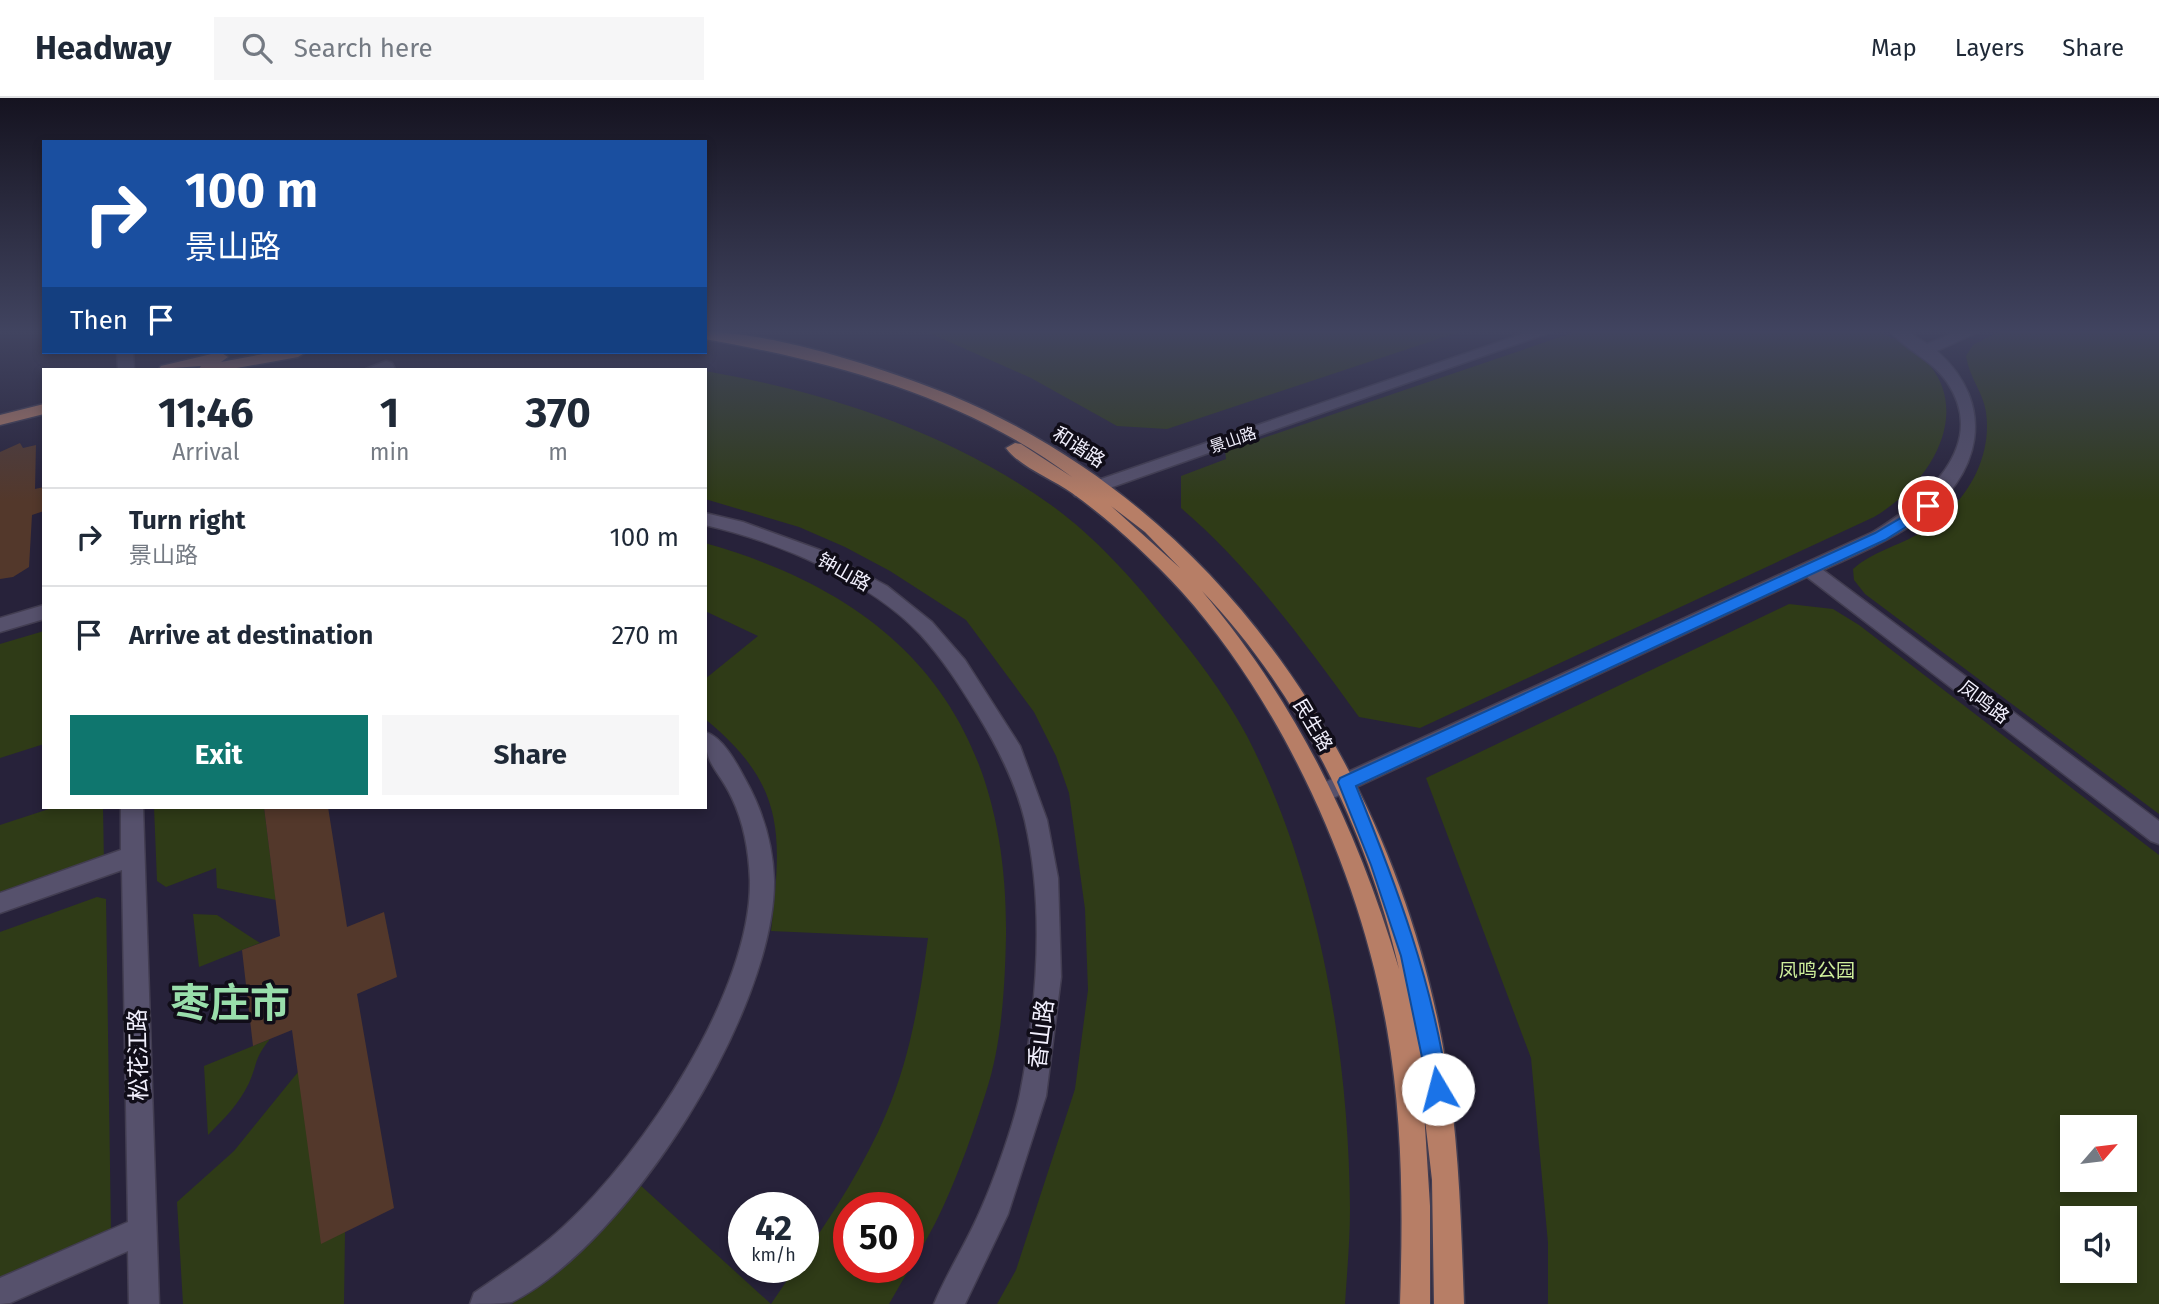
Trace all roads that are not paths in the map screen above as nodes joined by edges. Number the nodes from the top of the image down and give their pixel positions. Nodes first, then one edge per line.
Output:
1 (876, 388) edge
2 (915, 388) edge
3 (1381, 388) edge
4 (1960, 388) edge
5 (42, 400) edge
6 (0, 410) edge
7 (42, 410) edge
8 (0, 420) edge
9 (1099, 486) junction
10 (1081, 492) junction
11 (707, 519) edge
12 (1809, 569) junction
13 (1223, 612) junction
14 (42, 613) edge
15 (0, 625) edge
16 (707, 743) edge
17 (1012, 752) joint
18 (1335, 787) junction
19 (132, 809) edge
20 (2159, 834) edge
21 (133, 856) junction
22 (0, 903) edge
23 (142, 1230) junction
24 (0, 1293) edge
25 (144, 1304) edge
26 (485, 1304) edge
27 (949, 1304) edge
28 (1415, 1304) edge
29 (1449, 1304) edge

1 - 10 main road, 和谐路
2 - 9 main road, 和谐路
3 - 9 street, 景山路
4 - 12 street
5 - 6 main road
7 - 8 main road
9 - 10 street, 景山路
9 - 13 main road, 和谐路
10 - 13 main road, 和谐路
11 - 17 street, 钟山路
12 - 18 street
12 - 20 street, 凤鸣路
13 - 18 main road, 民生路
14 - 15 street
16 - 26 street
17 - 27 street, 香山路
18 - 28 main road, 民生路
18 - 29 main road, 民生路
19 - 21 street, 松花江路
21 - 22 street
21 - 23 street, 松花江路
23 - 24 street
23 - 25 street, 松花江路

